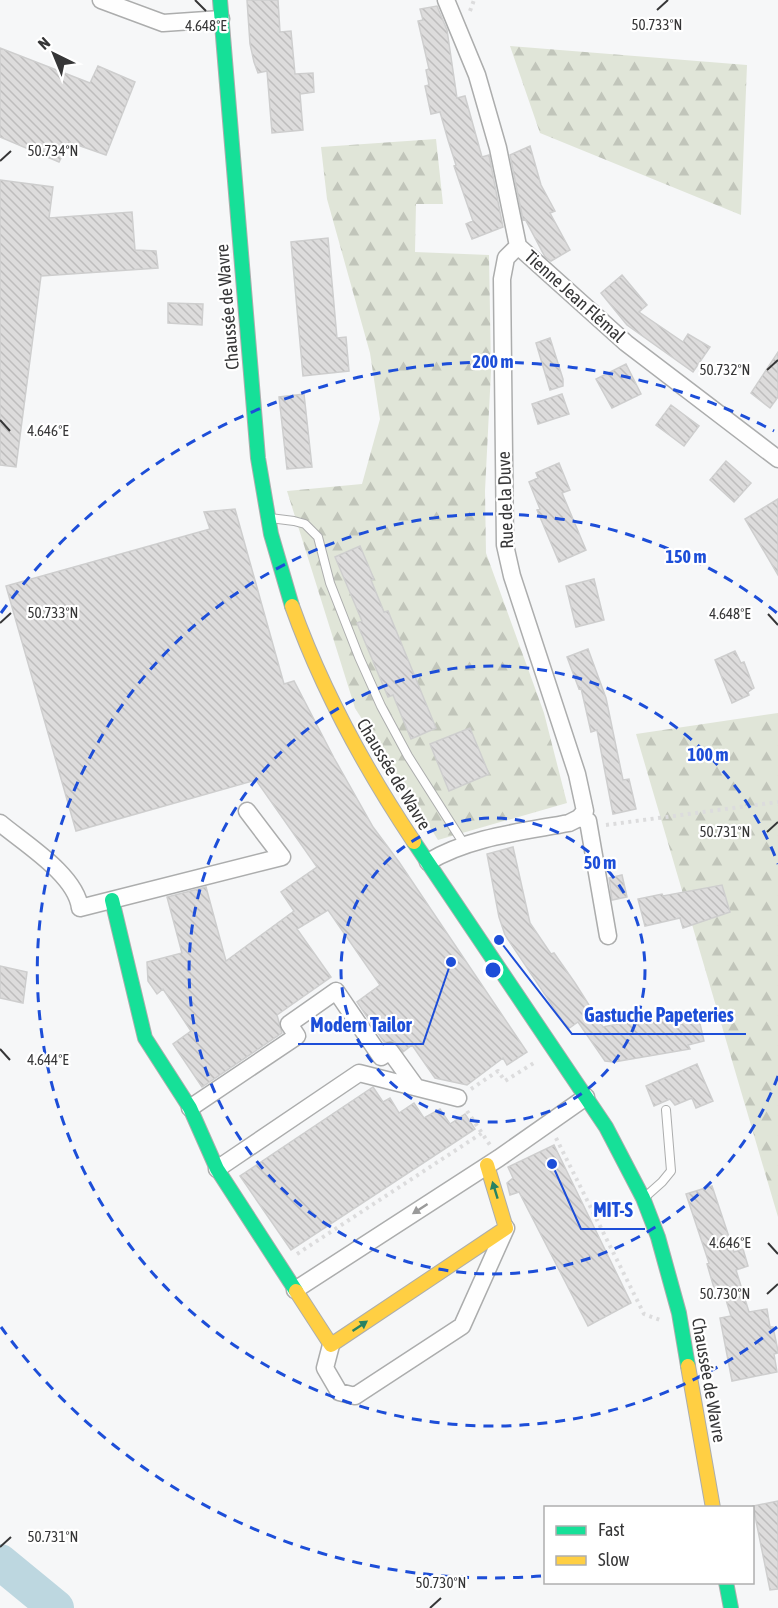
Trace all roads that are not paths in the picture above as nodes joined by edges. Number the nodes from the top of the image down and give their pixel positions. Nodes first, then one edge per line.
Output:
1 (101, 0) edge
2 (220, 0) edge
3 (446, 0) edge
4 (221, 19) junction
5 (518, 246) junction
6 (778, 459) edge
7 (268, 518) junction
8 (247, 811) dead end
9 (584, 819) junction
10 (0, 823) edge
11 (464, 844) junction
12 (428, 862) junction
13 (112, 900) junction
14 (608, 936) dead end
15 (416, 1087) junction
16 (586, 1097) junction
17 (458, 1098) road end
18 (190, 1108) junction
19 (666, 1110) dead end
20 (493, 1162) junction
21 (217, 1169) junction
22 (643, 1198) junction
23 (506, 1228) junction
24 (295, 1290) junction
25 (331, 1345) junction
26 (713, 1506) edge
27 (726, 1584) edge
28 (731, 1608) edge

1 - 4 street
2 - 4 main road, Chaussée de Wavre
3 - 5 street, Tienne Jean Flémal
4 - 7 main road, Chaussée de Wavre
5 - 6 street, Tienne Jean Flémal
5 - 9 street, Rue de la Duve
7 - 11 lane
7 - 12 main road, Chaussée de Wavre
8 - 13 street
9 - 11 street
9 - 14 street, Rue de la Duve
10 - 13 street
11 - 12 street
12 - 16 main road, Chaussée de Wavre
13 - 18 main road
15 - 17 street
15 - 18 street
15 - 21 street
16 - 20 street
16 - 22 main road, Chaussée de Wavre
18 - 21 main road
19 - 22 lane
23 -> 20 main road
20 -> 24 street
21 - 24 main road
22 - 26 main road, Chaussée de Wavre
25 -> 23 main road
23 - 25 street
24 - 25 main road
27 - 28 main road

